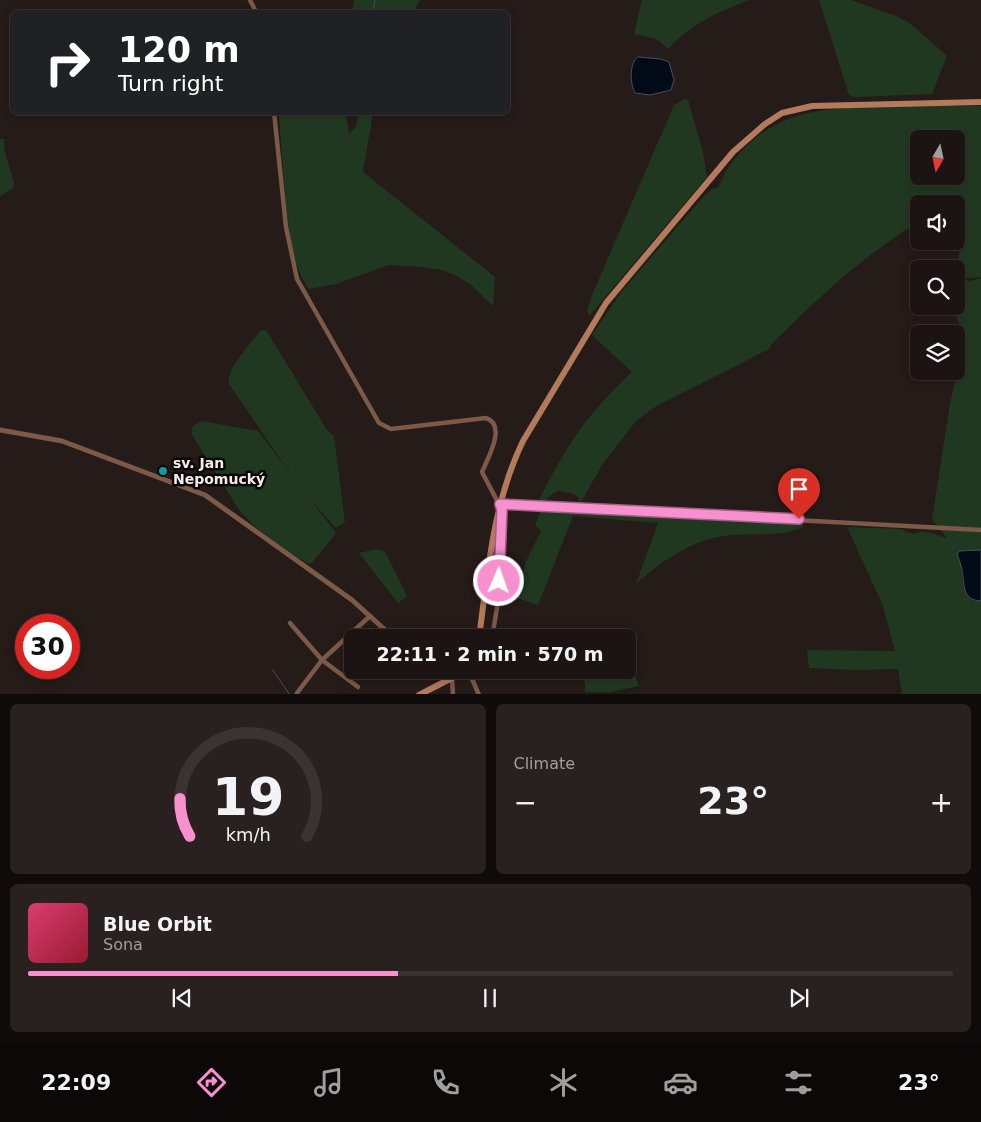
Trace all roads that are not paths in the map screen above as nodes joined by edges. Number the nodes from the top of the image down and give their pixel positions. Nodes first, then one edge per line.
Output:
1 (981, 102) edge
2 (274, 115) edge
3 (0, 430) edge
4 (500, 504) junction
5 (981, 530) edge
6 (370, 616) junction
7 (290, 623) dead end
8 (384, 629) edge
9 (479, 629) edge
10 (494, 629) edge
11 (322, 660) junction
12 (450, 679) edge
13 (452, 679) edge
14 (470, 679) edge
15 (358, 687) dead end
16 (297, 693) dead end
17 (419, 694) edge
18 (454, 694) edge
19 (479, 694) edge

1 - 4 main road
2 - 4 street
3 - 6 street
4 - 5 street
4 - 9 main road
4 - 10 street
6 - 8 street
6 - 11 street
7 - 11 street
11 - 15 street
11 - 16 street
12 - 17 main road
13 - 18 street
14 - 19 street

